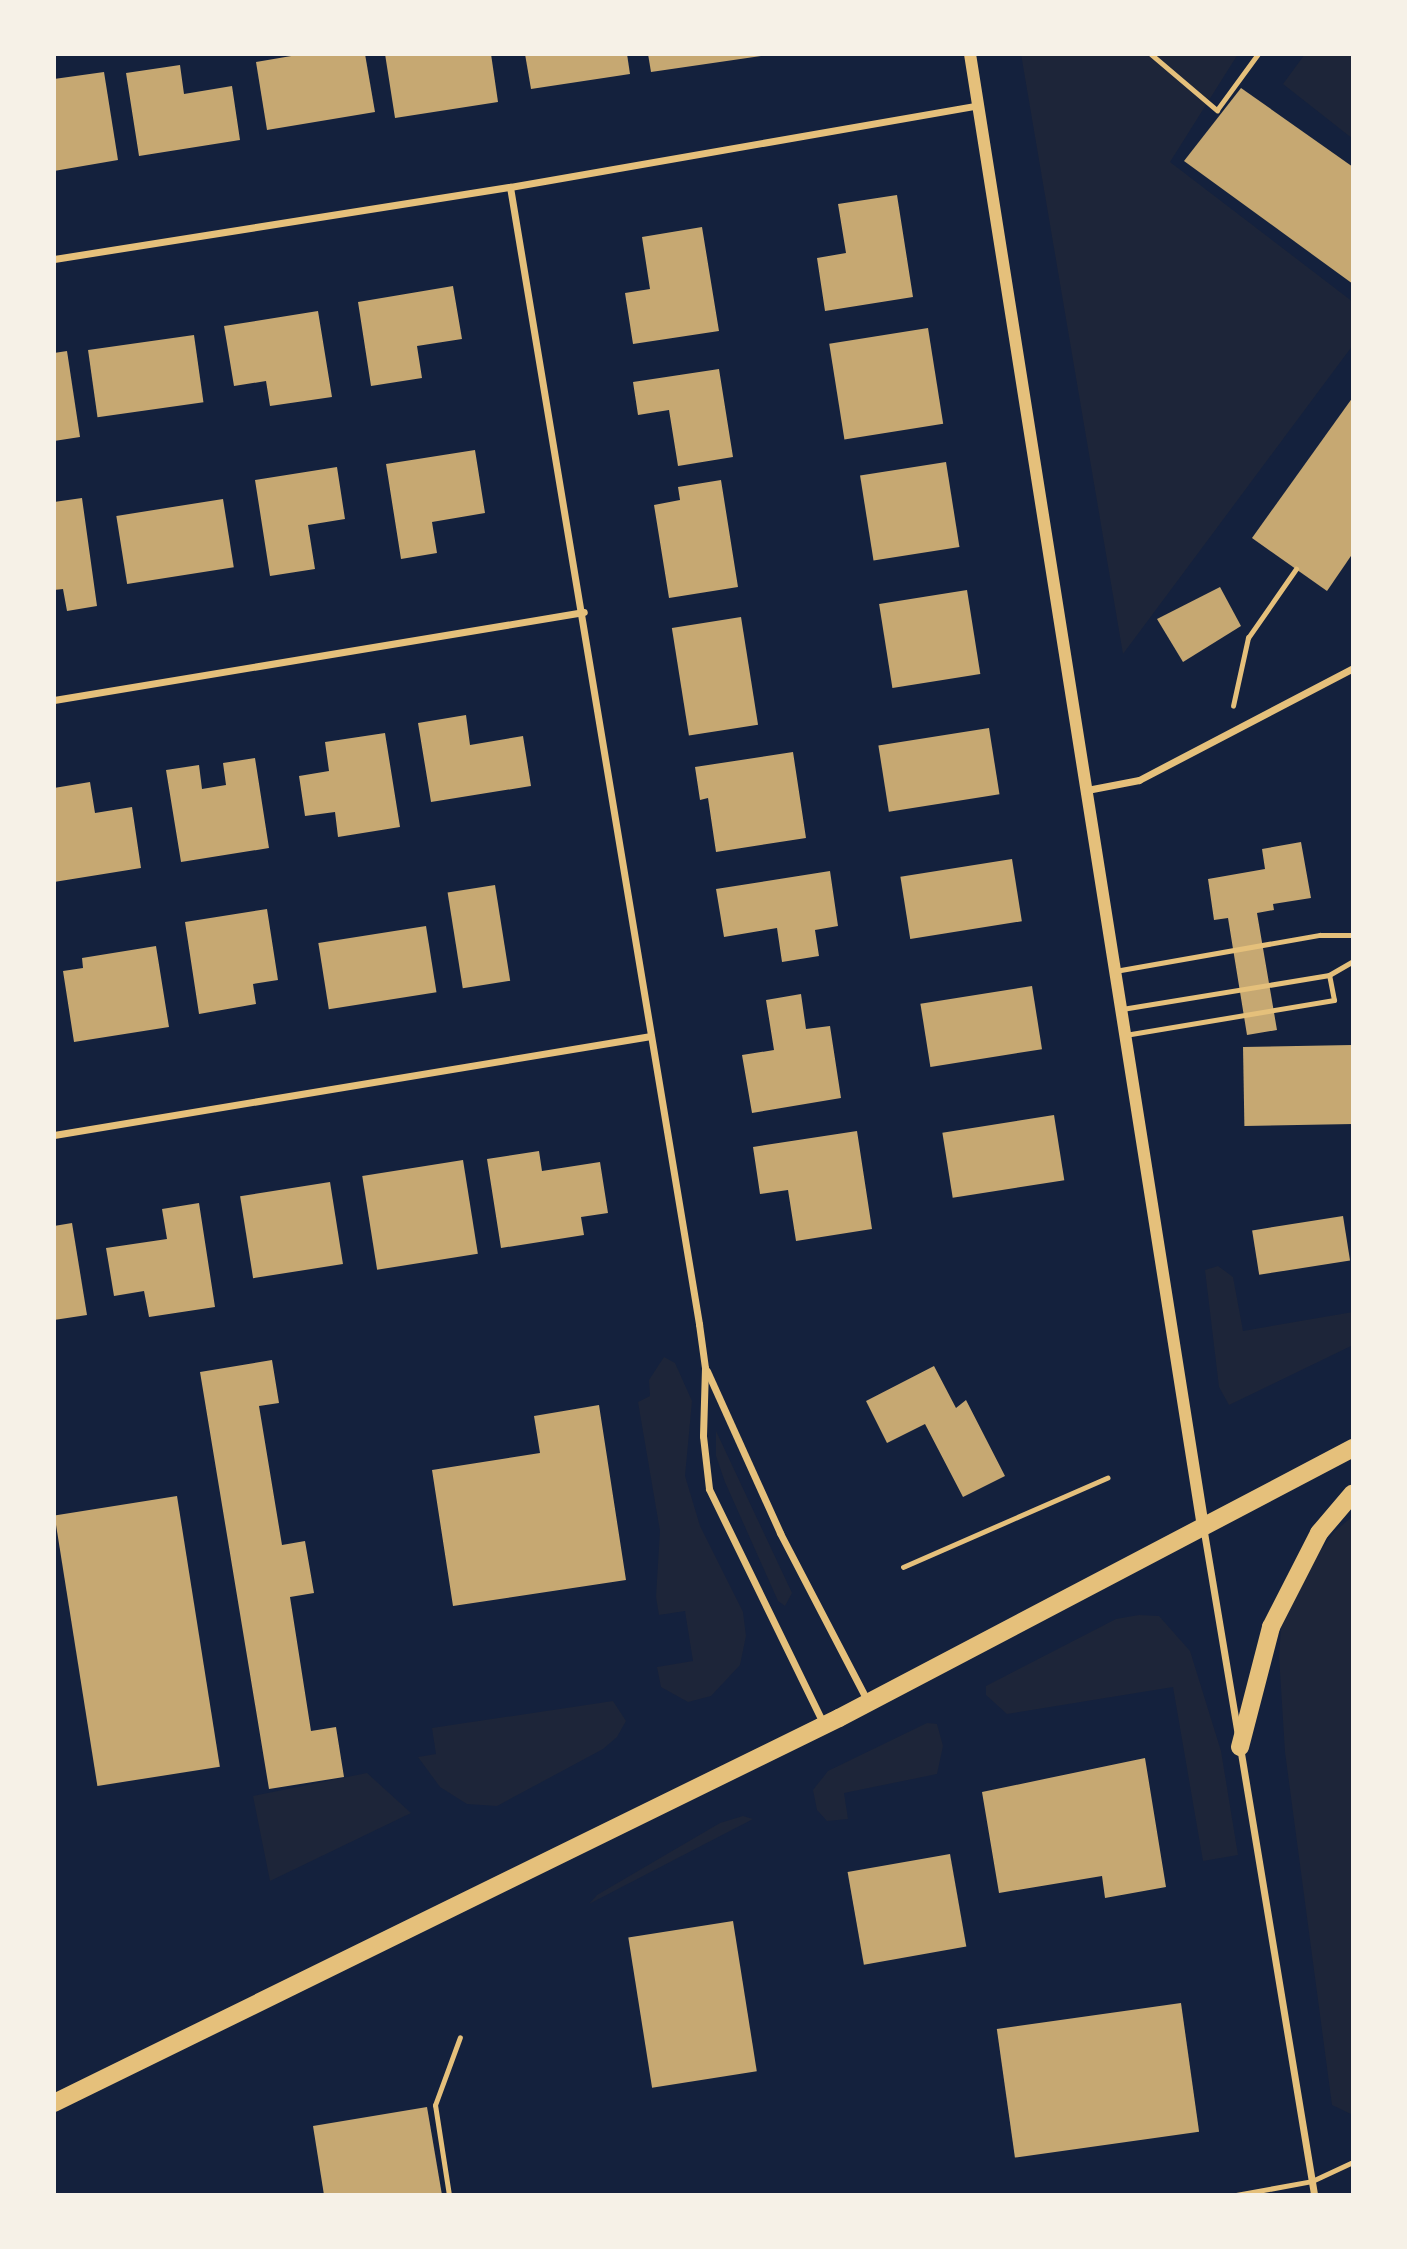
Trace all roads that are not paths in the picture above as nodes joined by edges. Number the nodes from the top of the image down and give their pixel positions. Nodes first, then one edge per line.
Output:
1 (970, 54) edge
2 (978, 105) junction
3 (510, 187) junction
4 (54, 259) edge
5 (584, 612) junction
6 (1353, 668) edge
7 (54, 700) edge
8 (1087, 790) junction
9 (1353, 935) edge
10 (1353, 961) edge
11 (1115, 971) junction
12 (1329, 975) junction
13 (1121, 1009) junction
14 (1125, 1035) junction
15 (651, 1036) junction
16 (54, 1135) edge
17 (705, 1368) junction
18 (1353, 1448) edge
19 (1353, 1493) edge
20 (1203, 1525) junction
21 (868, 1702) junction
22 (824, 1725) junction
23 (1240, 1747) junction
24 (460, 2037) dead end
25 (54, 2103) edge
26 (1353, 2162) edge
27 (1312, 2182) junction
28 (449, 2195) edge
29 (1236, 2195) edge
30 (1314, 2195) edge

1 - 2 street
2 - 3 street
2 - 8 street
3 - 4 street
3 - 5 street
5 - 7 street
5 - 15 street
6 - 8 street
8 - 11 street
9 - 11 lane
10 - 12 lane
11 - 13 street
12 - 13 lane
12 - 14 lane
13 - 14 street
14 - 20 street
15 - 16 street
15 - 17 street
17 - 21 street
17 - 22 street
18 - 20 main road
19 - 23 main road
20 - 21 main road
20 - 23 street
21 - 22 main road
22 - 25 main road
23 - 27 street
24 - 28 lane
26 - 27 lane
27 - 29 lane
27 - 30 street

